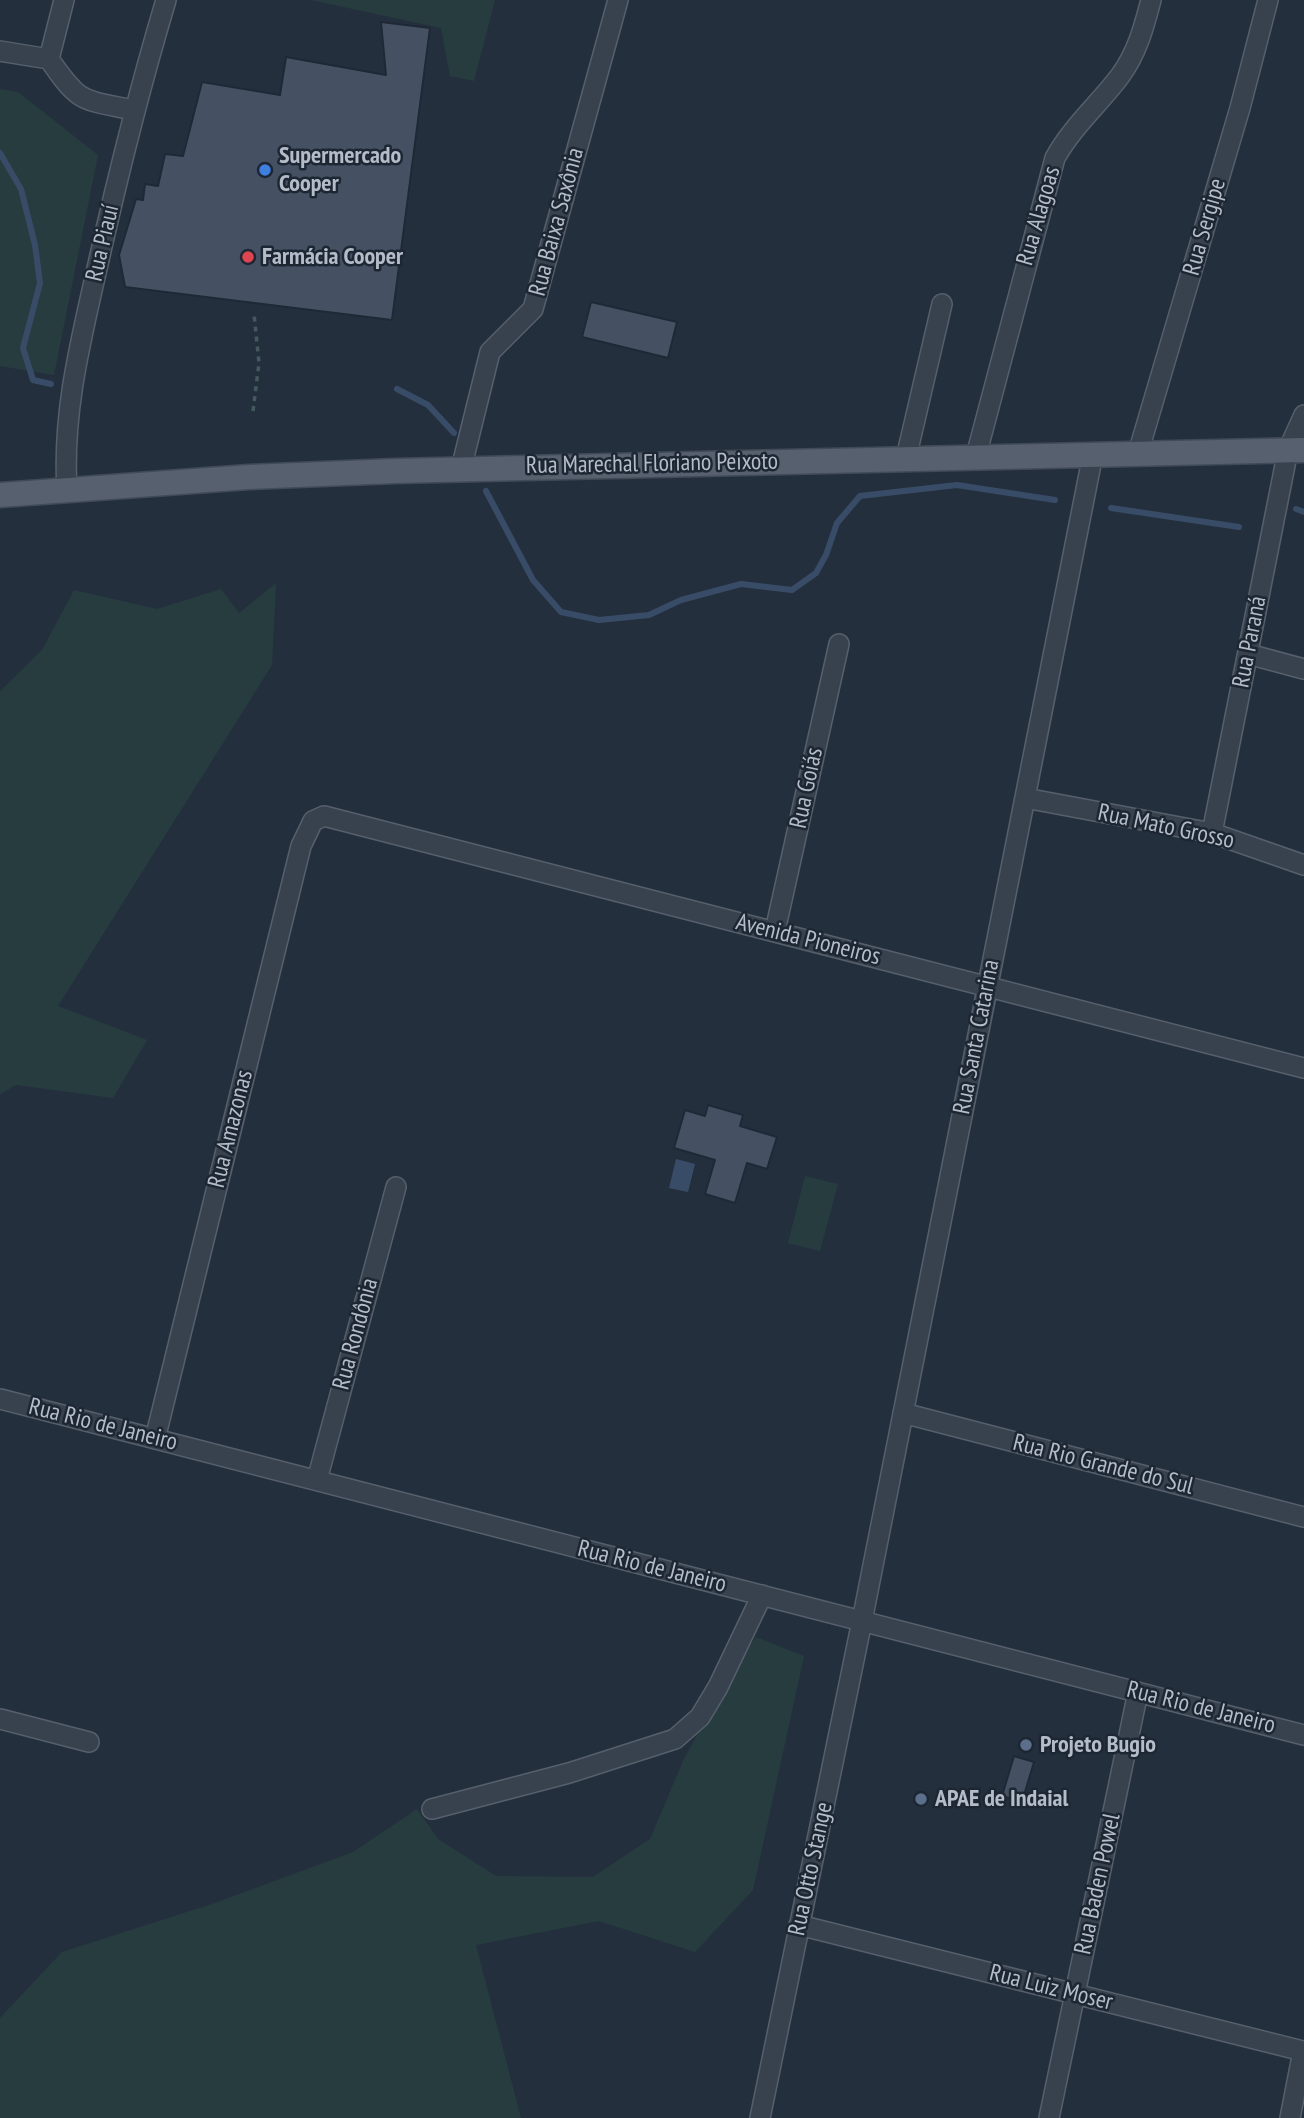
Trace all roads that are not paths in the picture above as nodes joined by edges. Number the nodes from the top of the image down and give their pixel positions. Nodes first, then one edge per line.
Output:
1 (64, 0) edge
2 (166, 0) edge
3 (618, 0) edge
4 (1151, 0) edge
5 (1268, 0) edge
6 (0, 51) edge
7 (49, 59) junction
8 (133, 110) junction
9 (942, 304) dead end
10 (1304, 415) edge
11 (1296, 450) edge
12 (1138, 453) junction
13 (1093, 454) junction
14 (976, 456) junction
15 (906, 458) junction
16 (461, 468) junction
17 (67, 490) junction
18 (0, 495) edge
19 (839, 644) dead end
20 (1248, 654) junction
21 (1304, 669) edge
22 (1025, 798) junction
23 (313, 821) joint
24 (1212, 833) junction
25 (1304, 864) edge
26 (775, 931) junction
27 (988, 986) junction
28 (1304, 1068) edge
29 (396, 1186) dead end
30 (0, 1399) edge
31 (903, 1413) junction
32 (155, 1439) junction
33 (317, 1480) junction
34 (1304, 1517) edge
35 (762, 1595) junction
36 (862, 1621) junction
37 (1138, 1692) junction
38 (0, 1719) edge
39 (1304, 1735) edge
40 (89, 1742) dead end
41 (432, 1809) dead end
42 (799, 1926) junction
43 (1075, 1994) junction
44 (1303, 2052) edge
45 (760, 2118) edge
46 (1049, 2118) edge
47 (1290, 2118) edge

1 - 7 street
2 - 8 street, Rua Piauí
3 - 16 street, Rua Baixa Saxônia
4 - 14 street, Rua Alagoas
5 - 12 street, Rua Sergipe
6 - 7 street
7 - 8 street
8 - 17 street, Rua Piauí
9 - 15 street
10 - 11 street, Rua Paraná
11 - 12 main road, Rua Marechal Floriano Peixoto
11 - 20 street, Rua Paraná
12 - 13 main road, Rua Marechal Floriano Peixoto
13 - 14 main road, Rua Marechal Floriano Peixoto
13 - 22 street, Rua Santa Catarina
14 - 15 main road, Rua Marechal Floriano Peixoto
15 - 16 main road, Rua Marechal Floriano Peixoto
16 - 17 main road, Rua Marechal Floriano Peixoto
17 - 18 main road, Rua Marechal Floriano Peixoto
19 - 26 street, Rua Goiás
20 - 21 street
20 - 24 street, Rua Paraná
22 - 24 street, Rua Mato Grosso
22 - 27 street, Rua Santa Catarina
23 - 26 street, Avenida Pioneiros
23 - 32 street, Rua Amazonas
24 - 25 street, Rua Mato Grosso
26 - 27 street, Avenida Pioneiros
27 - 28 street, Avenida Pioneiros
27 - 31 street, Rua Santa Catarina
29 - 33 street, Rua Rondônia
30 - 32 street, Rua Rio de Janeiro
31 - 34 street, Rua Rio Grande do Sul
31 - 36 street, Rua Santa Catarina
32 - 33 street, Rua Rio de Janeiro
33 - 35 street, Rua Rio de Janeiro
35 - 36 street, Rua Rio de Janeiro
35 - 41 street
36 - 37 street, Rua Rio de Janeiro
36 - 42 street, Rua Otto Stange
37 - 39 street, Rua Rio de Janeiro
37 - 43 street, Rua Baden Powel
38 - 40 street
42 - 43 street, Rua Luiz Moser
42 - 45 street, Rua Otto Stange
43 - 44 street, Rua Luiz Moser
43 - 46 street, Rua Baden Powel
44 - 47 street

